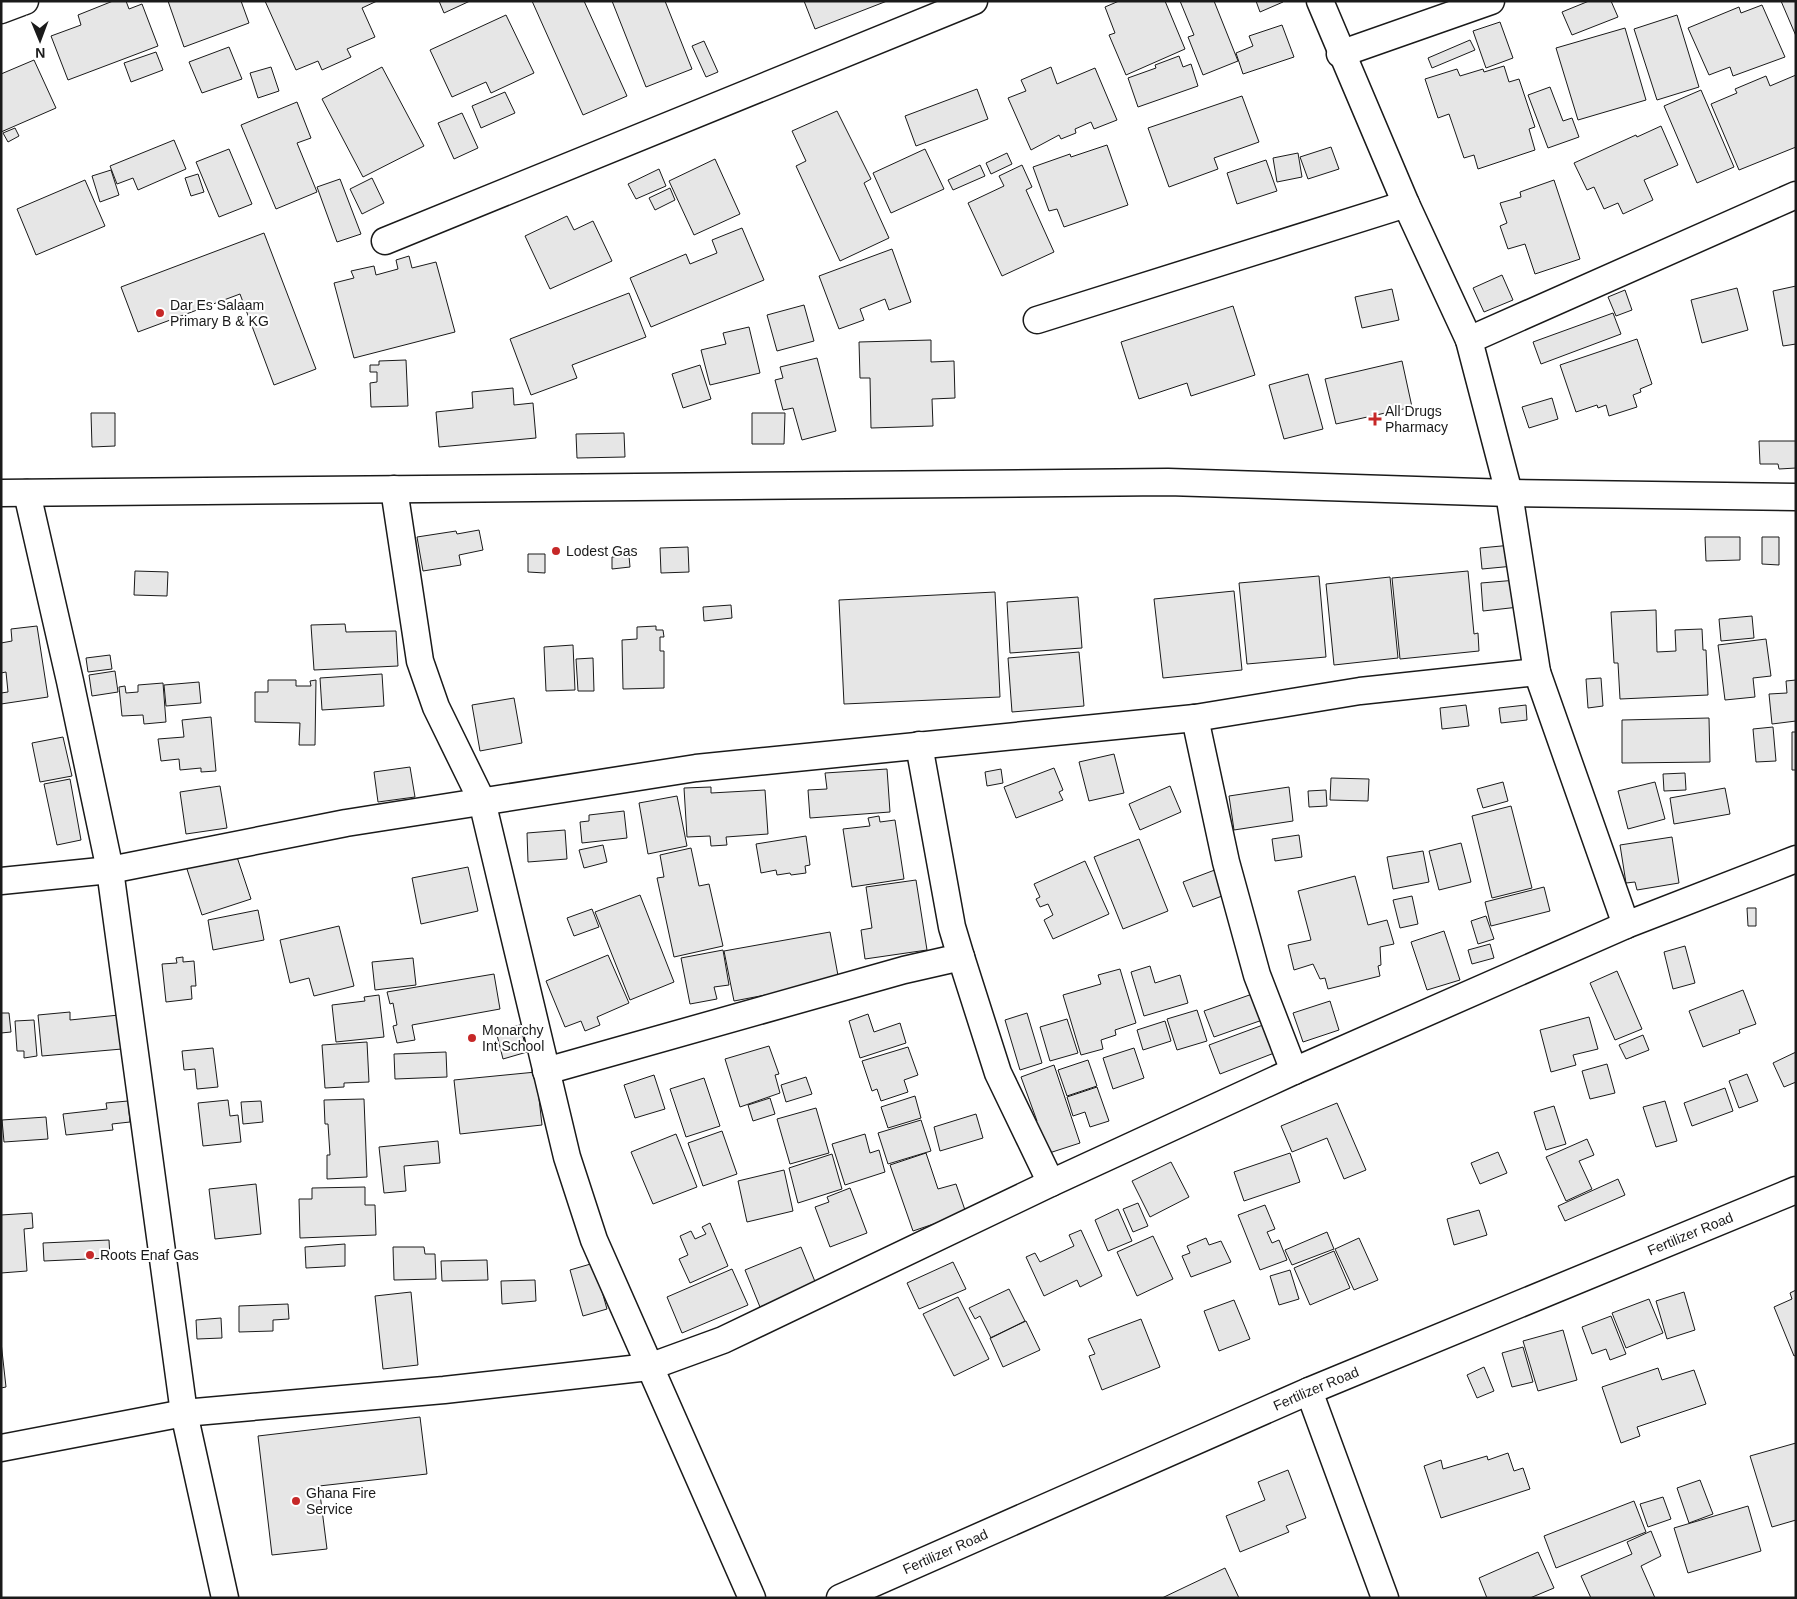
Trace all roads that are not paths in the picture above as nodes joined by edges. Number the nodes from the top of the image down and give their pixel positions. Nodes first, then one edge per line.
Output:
1 (25, 1) edge
2 (974, 1) edge
3 (1320, 1) edge
4 (1491, 1) edge
5 (1, 10) edge
6 (1340, 54) junction
7 (1796, 195) edge
8 (1406, 204) junction
9 (385, 241) dead end
10 (1037, 320) dead end
11 (1469, 340) junction
12 (394, 489) junction
13 (1, 493) edge
14 (27, 493) junction
15 (1509, 493) junction
16 (1795, 502) edge
17 (1537, 672) junction
18 (1195, 718) junction
19 (919, 745) junction
20 (482, 801) junction
21 (1796, 858) edge
22 (110, 870) junction
23 (1, 881) edge
24 (1626, 925) junction
25 (961, 957) junction
26 (546, 1071) junction
27 (1294, 1071) junction
28 (1051, 1183) junction
29 (1796, 1190) edge
30 (649, 1367) junction
31 (1309, 1391) junction
32 (184, 1413) junction
33 (1, 1448) edge
34 (225, 1598) edge
35 (752, 1598) edge
36 (840, 1598) edge
37 (1385, 1598) edge

1 - 5 street
2 - 9 street
3 - 6 street
4 - 6 street
6 - 8 street
7 - 11 street
8 - 10 street
8 - 11 street
11 - 15 street
12 - 14 street
12 - 15 street
12 - 20 street
13 - 14 street
14 - 22 street
15 - 16 street
15 - 17 street
17 - 18 street
17 - 24 street
18 - 19 street
18 - 27 street
19 - 20 street
19 - 25 street
20 - 22 street
20 - 26 street
21 - 24 street
22 - 23 street
22 - 32 street
24 - 27 street
25 - 26 street
25 - 28 street
26 - 30 street
27 - 28 street
28 - 30 street
29 - 31 street, Fertilizer Road
30 - 32 street
30 - 35 street
31 - 36 street, Fertilizer Road
31 - 37 street
32 - 33 street
32 - 34 street

